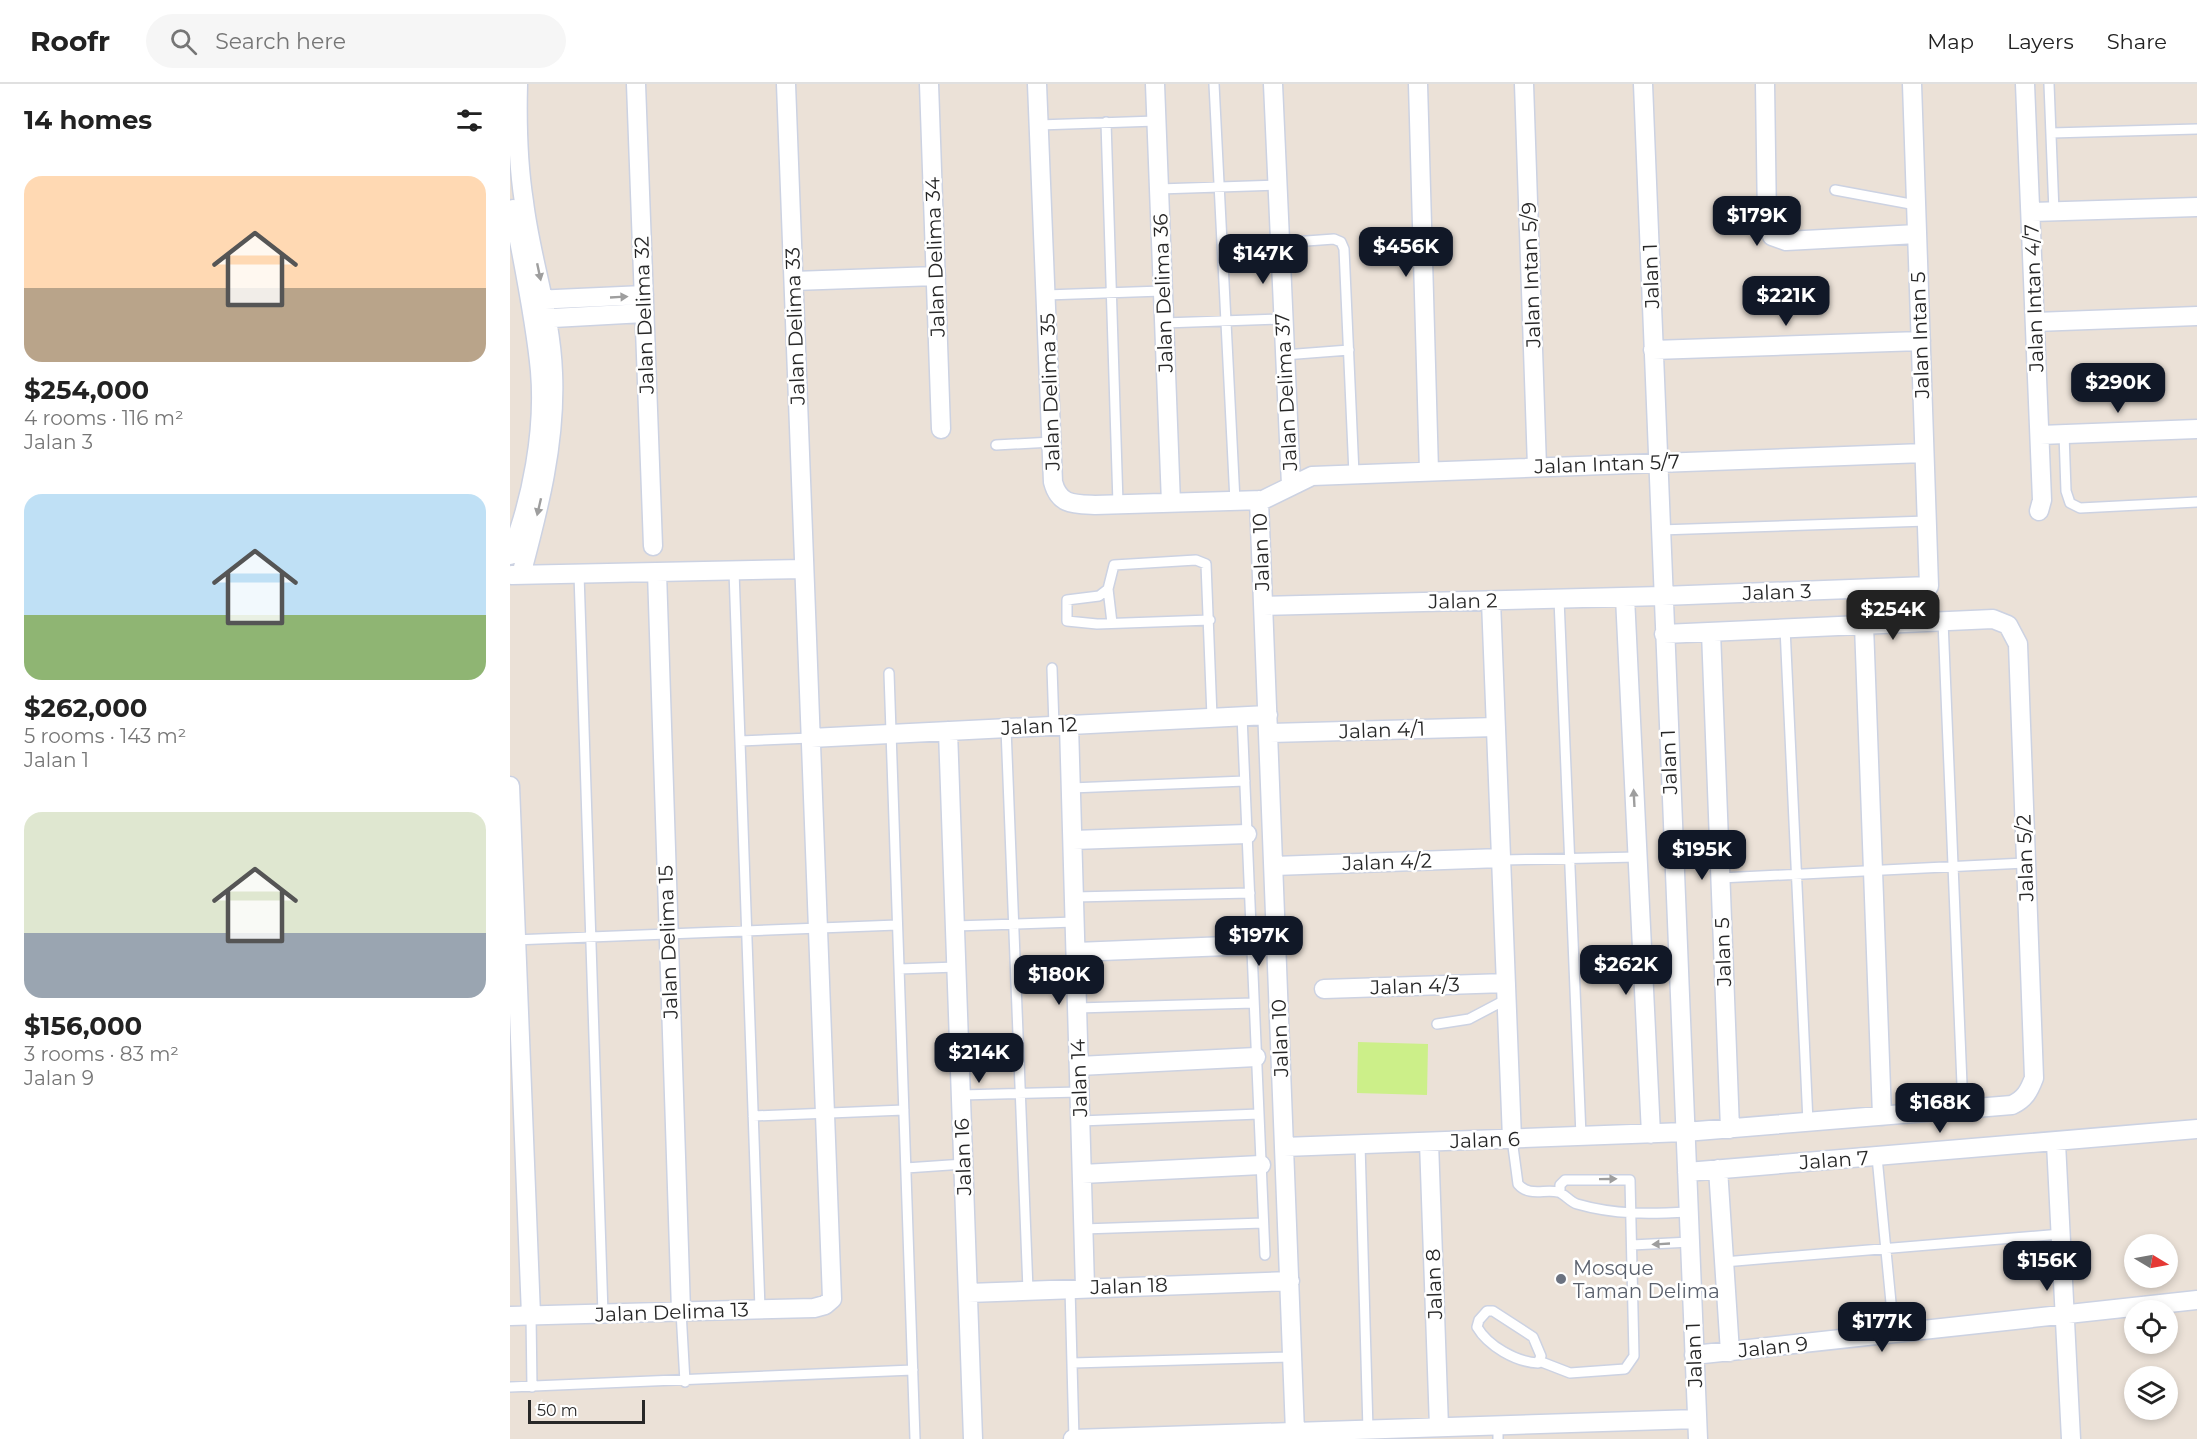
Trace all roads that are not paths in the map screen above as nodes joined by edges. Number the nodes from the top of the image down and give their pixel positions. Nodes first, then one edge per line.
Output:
1 (518, 84) edge
2 (636, 84) edge
3 (786, 84) edge
4 (929, 84) edge
5 (1037, 84) edge
6 (1155, 84) edge
7 (1214, 84) edge
8 (1273, 84) edge
9 (1418, 84) edge
10 (1524, 84) edge
11 (1643, 84) edge
12 (1765, 84) edge
13 (1912, 84) edge
14 (2025, 84) edge
15 (2049, 84) edge
16 (1156, 121) junction
17 (1106, 122) junction
18 (1039, 125) junction
19 (2197, 129) edge
20 (2050, 133) junction
21 (515, 144) edge
22 (510, 183) edge
23 (1276, 185) junction
24 (1219, 186) junction
25 (1159, 189) junction
26 (1835, 190) dead end
27 (1916, 205) junction
28 (2197, 207) edge
29 (2054, 212) junction
30 (2031, 213) junction
31 (1917, 234) junction
32 (1279, 243) junction
33 (936, 276) junction
34 (794, 281) junction
35 (1162, 291) junction
36 (1111, 292) junction
37 (1046, 295) junction
38 (537, 300) junction
39 (644, 304) junction
40 (2197, 316) edge
41 (540, 319) junction
42 (1282, 319) junction
43 (1226, 321) junction
44 (2035, 322) junction
45 (1164, 323) junction
46 (1921, 341) junction
47 (1348, 350) junction
48 (1653, 350) junction
49 (1284, 355) junction
50 (941, 429) dead end
51 (2197, 429) edge
52 (2064, 434) junction
53 (2040, 435) junction
54 (1052, 442) junction
55 (996, 445) dead end
56 (1924, 453) junction
57 (1657, 462) junction
58 (1537, 467) junction
59 (1429, 471) junction
60 (1354, 474) junction
61 (1291, 485) junction
62 (1259, 500) junction
63 (1235, 501) junction
64 (2197, 502) edge
65 (1171, 503) junction
66 (1118, 504) junction
67 (2039, 511) dead end
68 (1927, 521) junction
69 (1660, 530) junction
70 (653, 546) dead end
71 (510, 555) edge
72 (804, 569) junction
73 (734, 571) junction
74 (657, 572) junction
75 (579, 574) junction
76 (516, 575) edge
77 (1929, 586) joint
78 (1108, 589) junction
79 (1625, 597) junction
80 (1662, 597) junction
81 (1558, 599) junction
82 (1491, 601) junction
83 (1263, 606) junction
84 (1210, 620) junction
85 (1943, 621) junction
86 (1112, 623) junction
87 (1864, 625) junction
88 (1785, 628) junction
89 (1711, 632) junction
90 (1664, 634) junction
91 (1052, 668) dead end
92 (889, 673) dead end
93 (1268, 715) junction
94 (1242, 716) junction
95 (1212, 717) junction
96 (1062, 725) junction
97 (1496, 727) junction
98 (1006, 728) junction
99 (948, 731) junction
100 (1269, 733) junction
101 (891, 734) junction
102 (811, 738) junction
103 (740, 741) junction
104 (1245, 781) junction
105 (510, 786) edge
106 (1071, 788) junction
107 (1247, 834) junction
108 (1073, 840) junction
109 (1637, 857) junction
110 (1569, 858) junction
111 (1501, 859) junction
112 (2025, 863) junction
113 (1274, 866) junction
114 (1952, 867) junction
115 (1874, 871) junction
116 (1794, 875) junction
117 (1720, 878) junction
118 (1250, 893) junction
119 (1074, 897) junction
120 (1075, 922) junction
121 (897, 924) junction
122 (1014, 925) junction
123 (955, 926) junction
124 (818, 928) junction
125 (747, 931) junction
126 (667, 934) junction
127 (591, 937) junction
128 (513, 940) edge
129 (1252, 945) junction
130 (1076, 952) junction
131 (957, 967) junction
132 (899, 969) junction
133 (1324, 989) dead end
134 (1507, 991) junction
135 (1254, 1003) junction
136 (1077, 1008) junction
137 (1437, 1024) dead end
138 (1256, 1057) junction
139 (1079, 1066) junction
140 (1080, 1092) junction
141 (2028, 1092) joint
142 (1020, 1094) junction
143 (961, 1095) junction
144 (1963, 1109) junction
145 (904, 1110) junction
146 (825, 1113) junction
147 (1259, 1114) junction
148 (753, 1116) junction
149 (1882, 1116) junction
150 (1080, 1121) junction
151 (1808, 1122) junction
152 (1730, 1129) junction
153 (2197, 1130) edge
154 (1685, 1132) junction
155 (1650, 1134) junction
156 (1581, 1136) junction
157 (1512, 1139) junction
158 (1429, 1142) junction
159 (2056, 1143) junction
160 (1360, 1144) junction
161 (1284, 1147) junction
162 (1877, 1157) junction
163 (964, 1164) junction
164 (1261, 1165) junction
165 (906, 1168) junction
166 (1718, 1169) junction
167 (1687, 1172) junction
168 (1082, 1174) junction
169 (1560, 1192) junction
170 (1688, 1212) junction
171 (1631, 1215) junction
172 (1263, 1222) junction
173 (1083, 1229) junction
174 (2061, 1234) junction
175 (1690, 1242) junction
176 (1632, 1245) junction
177 (1886, 1249) junction
178 (1264, 1255) dead end
179 (1724, 1262) junction
180 (1290, 1281) junction
181 (1078, 1287) junction
182 (1028, 1290) junction
183 (968, 1293) junction
184 (832, 1299) joint
185 (2197, 1300) edge
186 (760, 1309) junction
187 (681, 1311) junction
188 (603, 1314) junction
189 (2066, 1314) junction
190 (531, 1315) junction
191 (510, 1316) edge
192 (1893, 1334) junction
193 (1730, 1352) junction
194 (1694, 1355) junction
195 (1292, 1357) junction
196 (1539, 1361) junction
197 (1072, 1363) junction
198 (913, 1370) junction
199 (685, 1382) junction
200 (532, 1387) junction
201 (510, 1388) edge
202 (1697, 1419) junction
203 (1439, 1427) junction
204 (1368, 1430) junction
205 (1498, 1432) edge
206 (1289, 1434) edge
207 (1140, 1438) edge
208 (915, 1439) edge
209 (974, 1439) edge
210 (1074, 1439) edge
211 (1698, 1439) edge
212 (2071, 1439) edge

1 - 21 street
2 - 39 street, Jalan Delima 32
3 - 34 street, Jalan Delima 33
4 - 33 street, Jalan Delima 34
5 - 18 street, Jalan Delima 35
6 - 16 street, Jalan Delima 36
7 - 24 lane
8 - 23 street, Jalan Delima 37
9 - 59 street
10 - 58 street, Jalan Intan 5/9
11 - 48 street, Jalan 1
12 - 31 street
13 - 27 street, Jalan Intan 5
14 - 30 street, Jalan Intan 4/7
15 - 20 lane
16 - 17 lane
16 - 25 street, Jalan Delima 36
17 - 18 lane
17 - 36 lane
18 - 37 street, Jalan Delima 35
19 - 20 lane
20 - 29 lane
21 -> 38 street
22 - 38 street
23 - 24 lane
23 - 32 street, Jalan Delima 37
24 - 25 lane
24 - 43 lane
25 - 35 street, Jalan Delima 36
26 - 27 lane
27 - 31 street, Jalan Intan 5
28 - 29 street
29 - 30 street
30 - 44 street, Jalan Intan 4/7
31 - 46 street, Jalan Intan 5
32 - 42 street, Jalan Delima 37
32 - 47 lane
33 - 34 street
33 - 50 street, Jalan Delima 34
34 - 72 street, Jalan Delima 33
35 - 36 lane
35 - 45 street, Jalan Delima 36
36 - 37 lane
36 - 66 lane
37 - 54 street, Jalan Delima 35
38 -> 39 street
38 - 41 street
39 - 41 street
39 - 70 street, Jalan Delima 32
40 - 44 street
41 - 71 street
41 -> 76 street
42 - 43 lane
42 - 49 street, Jalan Delima 37
43 - 45 lane
43 - 63 lane
44 - 53 street, Jalan Intan 4/7
45 - 65 street, Jalan Delima 36
46 - 48 street
46 - 56 street, Jalan Intan 5
47 - 49 lane
47 - 60 lane
48 - 57 street, Jalan 1
49 - 61 street, Jalan Delima 37
51 - 52 street
52 - 53 street
52 - 64 lane
53 - 67 street, Jalan Intan 4/7
54 - 55 lane
54 - 66 street, Jalan Delima 35
56 - 57 street, Jalan Intan 5/7
56 - 68 street, Jalan Intan 5
57 - 58 street, Jalan Intan 5/7
57 - 69 street, Jalan 1
58 - 59 street, Jalan Intan 5/7
59 - 60 street, Jalan Intan 5/7
60 - 61 street, Jalan Intan 5/7
61 - 62 street, Jalan Delima 35
62 - 63 street, Jalan Delima 35
62 - 83 street, Jalan 10
63 - 65 street, Jalan Delima 35
65 - 66 street, Jalan Delima 35
68 - 69 lane
68 - 77 street, Jalan Intan 5
69 - 80 street, Jalan 1
72 - 73 street
72 - 102 street, Jalan Delima 33
73 - 74 street
73 - 103 lane
74 - 75 street
74 - 126 street, Jalan Delima 15
75 - 76 street
75 - 127 lane
77 - 80 street, Jalan 3
78 - 84 lane
78 - 86 lane
78 - 86 lane
79 - 80 street, Jalan 2
79 - 81 street, Jalan 2
109 -> 79 street, Jalan 1
80 - 90 street, Jalan 1
81 - 82 street, Jalan 2
81 - 110 lane
82 - 83 street, Jalan 2
82 - 97 street
83 - 93 street, Jalan 10
84 - 86 lane
84 - 95 lane
85 - 87 street
85 - 112 street, Jalan 5/2
85 - 114 lane
87 - 88 street
87 - 115 street
88 - 89 street
88 - 116 lane
89 - 90 street
89 - 117 street, Jalan 5
90 - 154 street, Jalan 1
91 - 96 lane
92 - 101 lane
93 - 94 street, Jalan 12
93 - 100 street, Jalan 10
94 - 95 street, Jalan 12
94 - 104 lane
95 - 96 street, Jalan 12
96 - 98 street, Jalan 12
96 - 106 street, Jalan 14
97 - 100 street, Jalan 4/1
97 - 111 street
98 - 99 street, Jalan 12
98 - 122 lane
99 - 101 street, Jalan 12
99 - 123 street, Jalan 16
100 - 113 street, Jalan 10
101 - 102 street, Jalan 12
101 - 121 lane
102 - 103 lane
102 - 124 street, Jalan Delima 33
103 - 125 lane
104 - 106 lane
104 - 107 lane
105 - 128 street
106 - 108 street, Jalan 14
107 - 108 street
107 - 118 lane
108 - 119 street, Jalan 14
109 - 110 lane
109 - 155 street, Jalan 1
110 - 111 lane
110 - 156 lane
111 - 113 street, Jalan 4/2
111 - 134 street
112 - 114 lane
112 - 141 street, Jalan 5/2
113 - 161 street, Jalan 10
114 - 115 lane
114 - 144 lane
115 - 116 lane
115 - 149 street
116 - 117 lane
116 - 151 lane
117 - 152 street, Jalan 5
118 - 119 lane
118 - 129 lane
119 - 120 street, Jalan 14
120 - 122 lane
120 - 130 street, Jalan 14
121 - 124 lane
121 - 132 lane
122 - 123 lane
122 - 142 lane
123 - 131 street, Jalan 16
124 - 125 lane
124 - 146 street, Jalan Delima 33
125 - 126 lane
125 - 148 lane
126 - 127 lane
126 - 187 street, Jalan Delima 15
127 - 128 lane
127 - 188 lane
128 - 190 street
129 - 130 street
129 - 135 lane
130 - 136 street, Jalan 14
131 - 132 lane
131 - 143 street, Jalan 16
132 - 145 lane
133 - 134 street, Jalan 4/3
134 - 137 lane
134 - 157 street
135 - 136 lane
135 - 138 lane
136 - 139 street, Jalan 14
138 - 139 street
138 - 147 lane
139 - 140 street, Jalan 14
140 - 142 lane
140 - 150 street, Jalan 14
141 - 144 street, Jalan 6
142 - 143 lane
142 - 182 lane
143 - 163 street, Jalan 16
144 - 149 street, Jalan 6
145 - 146 lane
145 - 165 lane
146 - 148 lane
146 - 184 street, Jalan Delima 33
147 - 150 lane
147 - 164 lane
148 - 186 lane
149 - 151 street, Jalan 6
150 - 168 street, Jalan 14
151 - 152 street, Jalan 6
152 - 154 street, Jalan 6
153 - 159 street, Jalan 7
154 - 155 street, Jalan 6
154 - 167 street, Jalan 1
155 - 156 street, Jalan 6
156 - 157 street, Jalan 6
157 - 158 street, Jalan 6
157 - 169 lane
158 - 160 street, Jalan 6
158 - 203 street, Jalan 8
159 - 162 street, Jalan 7
159 - 174 street
160 - 161 street, Jalan 6
160 - 204 lane
161 - 180 street, Jalan 10
162 - 166 street, Jalan 7
162 - 177 lane
163 - 165 lane
163 - 183 street, Jalan 16
164 - 168 street
164 - 172 lane
165 - 198 lane
166 - 167 street, Jalan 7
166 - 179 street
167 - 170 street, Jalan 1
168 - 173 street, Jalan 14
169 - 171 lane
169 -> 171 lane
170 - 171 lane
170 - 175 street, Jalan 1
171 - 176 lane
172 - 173 lane
172 - 178 lane
173 - 181 street, Jalan 14
174 - 177 lane
174 - 189 street
175 -> 176 lane
175 - 194 street, Jalan 1
176 - 196 lane
177 - 179 lane
177 - 192 lane
179 - 193 street
180 - 181 street, Jalan 18
180 - 195 street, Jalan 10
181 - 182 street, Jalan 18
181 - 197 lane
182 - 183 street, Jalan 18
183 - 209 street, Jalan 16
184 - 186 street, Jalan Delima 13
185 - 189 street, Jalan 9
186 - 187 street, Jalan Delima 13
187 - 188 street, Jalan Delima 13
187 - 199 lane
188 - 190 street, Jalan Delima 13
189 - 192 street, Jalan 9
189 - 212 street
190 - 191 street, Jalan Delima 13
190 - 200 lane
192 - 193 street, Jalan 9
193 - 194 street, Jalan 9
194 - 202 street, Jalan 1
195 - 197 lane
195 - 206 street, Jalan 10
196 - 196 lane
197 - 210 lane
198 - 199 lane
198 - 208 lane
199 - 200 lane
200 - 201 lane
202 - 205 street
202 - 211 street, Jalan 1
203 - 204 street
203 - 205 street
204 - 206 street
206 - 207 street
207 - 210 street

